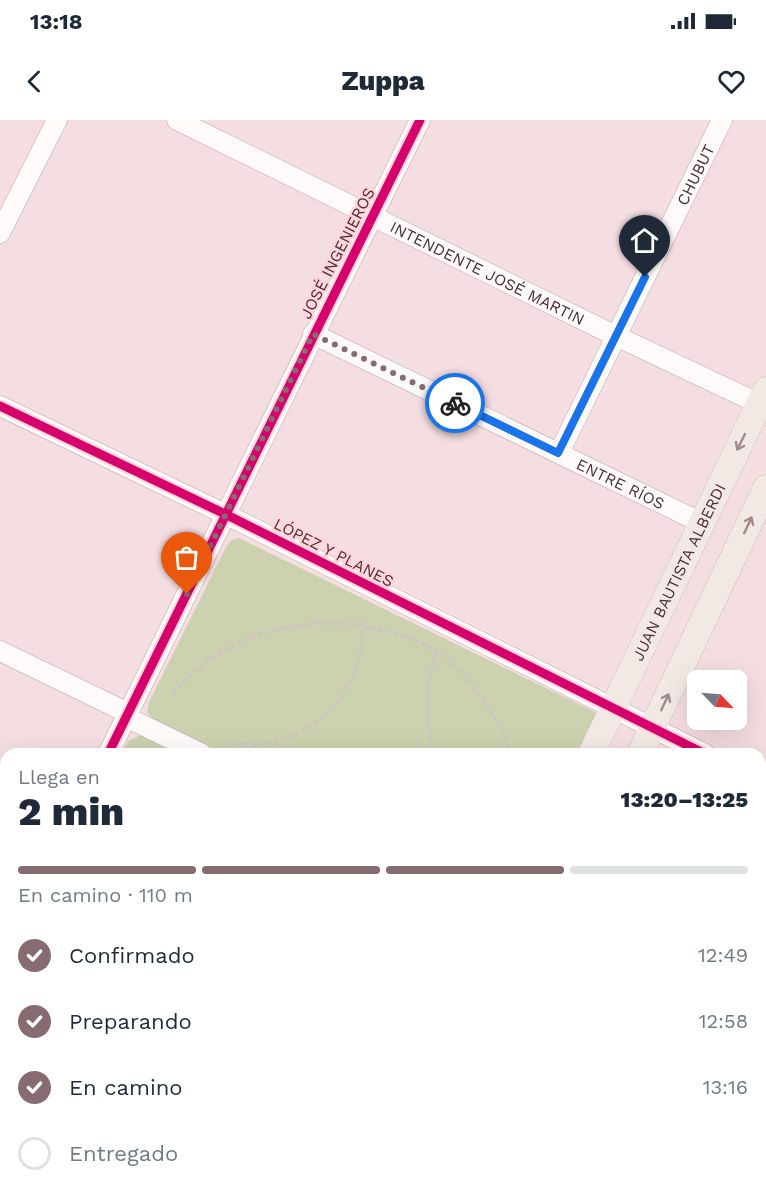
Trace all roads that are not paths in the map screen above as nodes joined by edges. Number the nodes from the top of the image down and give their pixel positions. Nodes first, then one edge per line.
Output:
1 (57, 120) edge
2 (177, 120) edge
3 (420, 120) edge
4 (722, 120) edge
5 (372, 216) junction
6 (2, 224) edge
7 (313, 334) junction
8 (616, 336) junction
9 (764, 400) edge
10 (0, 406) edge
11 (558, 453) junction
12 (766, 488) edge
13 (227, 515) junction
14 (702, 523) junction
15 (0, 651) edge
16 (612, 709) junction
17 (127, 715) junction
18 (652, 729) junction
19 (111, 748) edge
20 (190, 748) edge
21 (594, 748) edge
22 (643, 748) edge
23 (692, 748) edge

1 - 6 street
2 - 5 street, INTENDENTE JOSÉ MARTIN
3 - 5 street, JOSÉ INGENIEROS
4 - 8 street, CHUBUT
5 - 7 street, JOSÉ INGENIEROS
5 - 8 street, INTENDENTE JOSÉ MARTIN
7 - 11 street, ENTRE RÍOS
7 - 13 street, JOSÉ INGENIEROS
8 - 9 street, INTENDENTE JOSÉ MARTIN
8 - 11 street, CHUBUT
9 -> 14 main road, JUAN BAUTISTA ALBERDI
10 - 13 street, LÓPEZ Y PLANES
11 - 14 street, ENTRE RÍOS
18 -> 12 main road
13 - 16 street, LÓPEZ Y PLANES
13 - 17 street, JOSÉ INGENIEROS
14 - 16 main road, JUAN BAUTISTA ALBERDI
15 - 17 street
16 - 18 street, LÓPEZ Y PLANES
16 - 21 main road, JUAN BAUTISTA ALBERDI
17 - 19 street, JOSÉ INGENIEROS
17 - 20 street
18 - 22 main road
18 - 23 street, LÓPEZ Y PLANES

